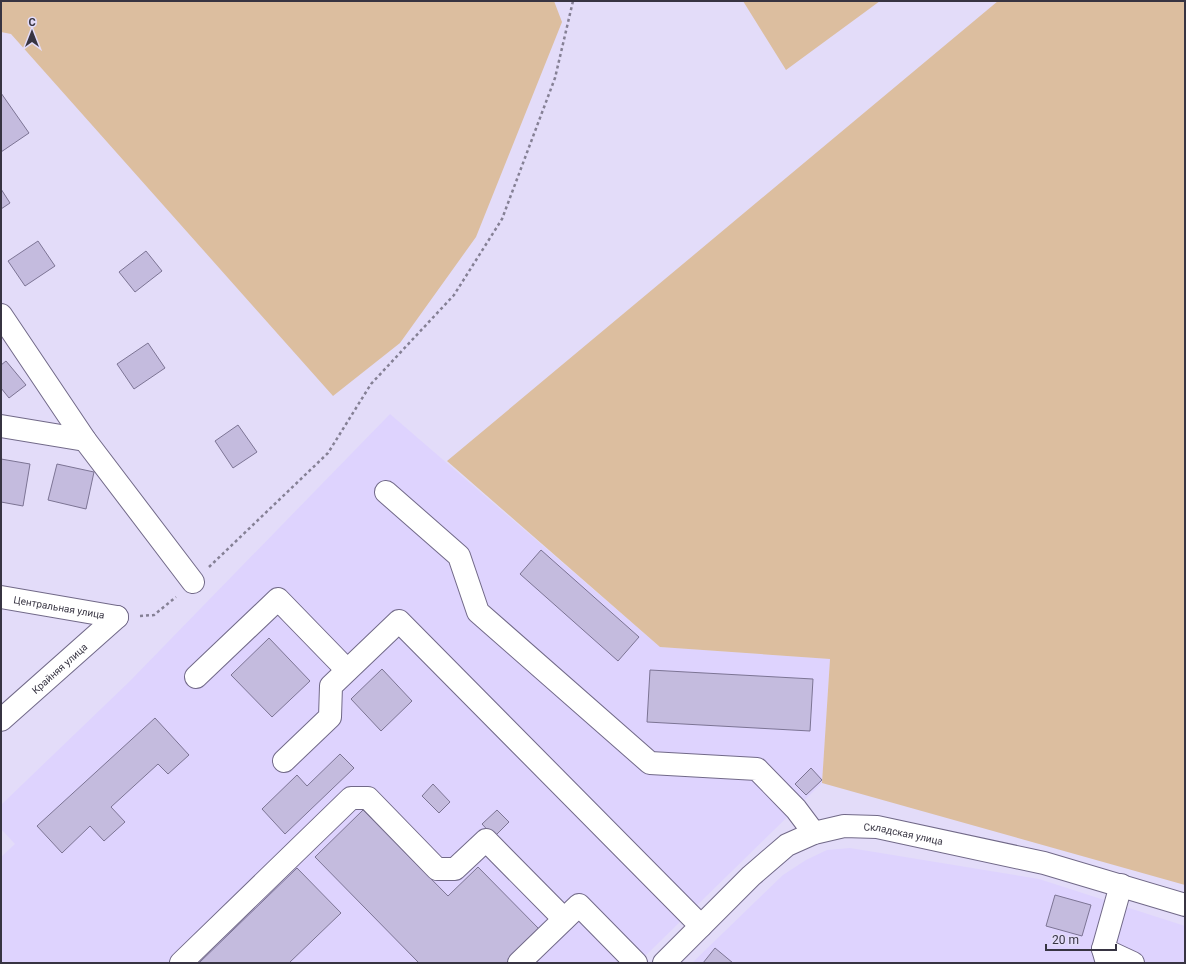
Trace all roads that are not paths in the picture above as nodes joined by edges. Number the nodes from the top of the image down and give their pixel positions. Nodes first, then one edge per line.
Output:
1 (1, 315) edge
2 (1, 426) edge
3 (85, 440) junction
4 (386, 492) dead end
5 (193, 582) road end
6 (1, 597) edge
7 (117, 617) joint
8 (347, 670) junction
9 (196, 677) dead end
10 (1, 720) edge
11 (284, 761) dead end
12 (814, 833) junction
13 (1120, 885) junction
14 (1185, 905) edge
15 (564, 919) junction
16 (701, 926) junction
17 (1105, 956) edge
18 (181, 963) edge
19 (519, 963) edge
20 (636, 963) edge
21 (664, 963) edge
22 (1133, 963) edge

1 - 3 street
2 - 3 street
3 - 5 street
4 - 12 street
6 - 7 street, Центральная улица
7 - 10 street, Крайняя улица
8 - 9 street
8 - 11 street
8 - 16 street
12 - 13 street, Складская улица
12 - 16 street, Складская улица
13 - 14 street, Складская улица
13 - 17 street
15 - 18 street
15 - 19 street
15 - 20 street
16 - 21 street, Складская улица
17 - 22 street

